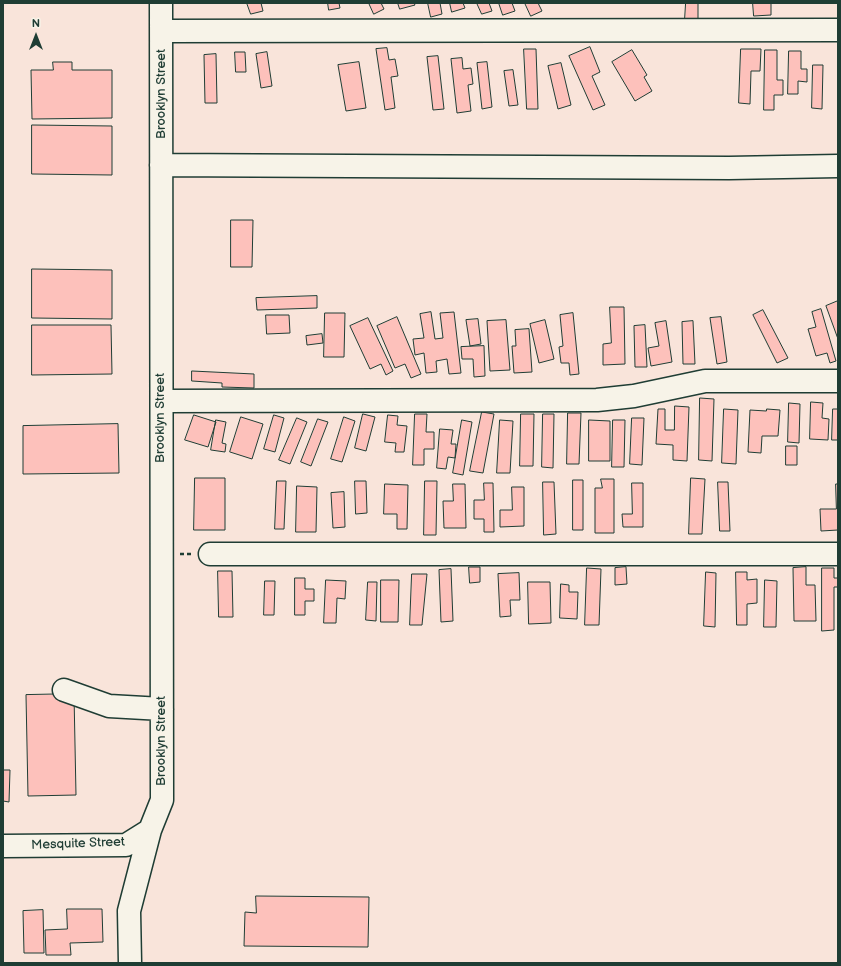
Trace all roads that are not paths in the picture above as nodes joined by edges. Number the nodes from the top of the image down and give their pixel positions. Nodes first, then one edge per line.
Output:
1 (162, 3) edge
2 (838, 30) edge
3 (162, 31) junction
4 (161, 165) junction
5 (838, 166) edge
6 (838, 381) edge
7 (162, 401) junction
8 (210, 554) road end
9 (838, 554) edge
10 (64, 690) dead end
11 (162, 710) junction
12 (150, 830) junction
13 (3, 846) edge
14 (130, 963) edge

1 - 3 street, Brooklyn Street
2 - 3 street
3 - 4 street, Brooklyn Street
4 - 5 street
4 - 7 street, Brooklyn Street
6 - 7 street
7 - 11 street, Brooklyn Street
8 - 9 street
10 - 11 street
11 - 12 street, Brooklyn Street
12 - 13 street, Mesquite Street
12 - 14 street, Brooklyn Street

